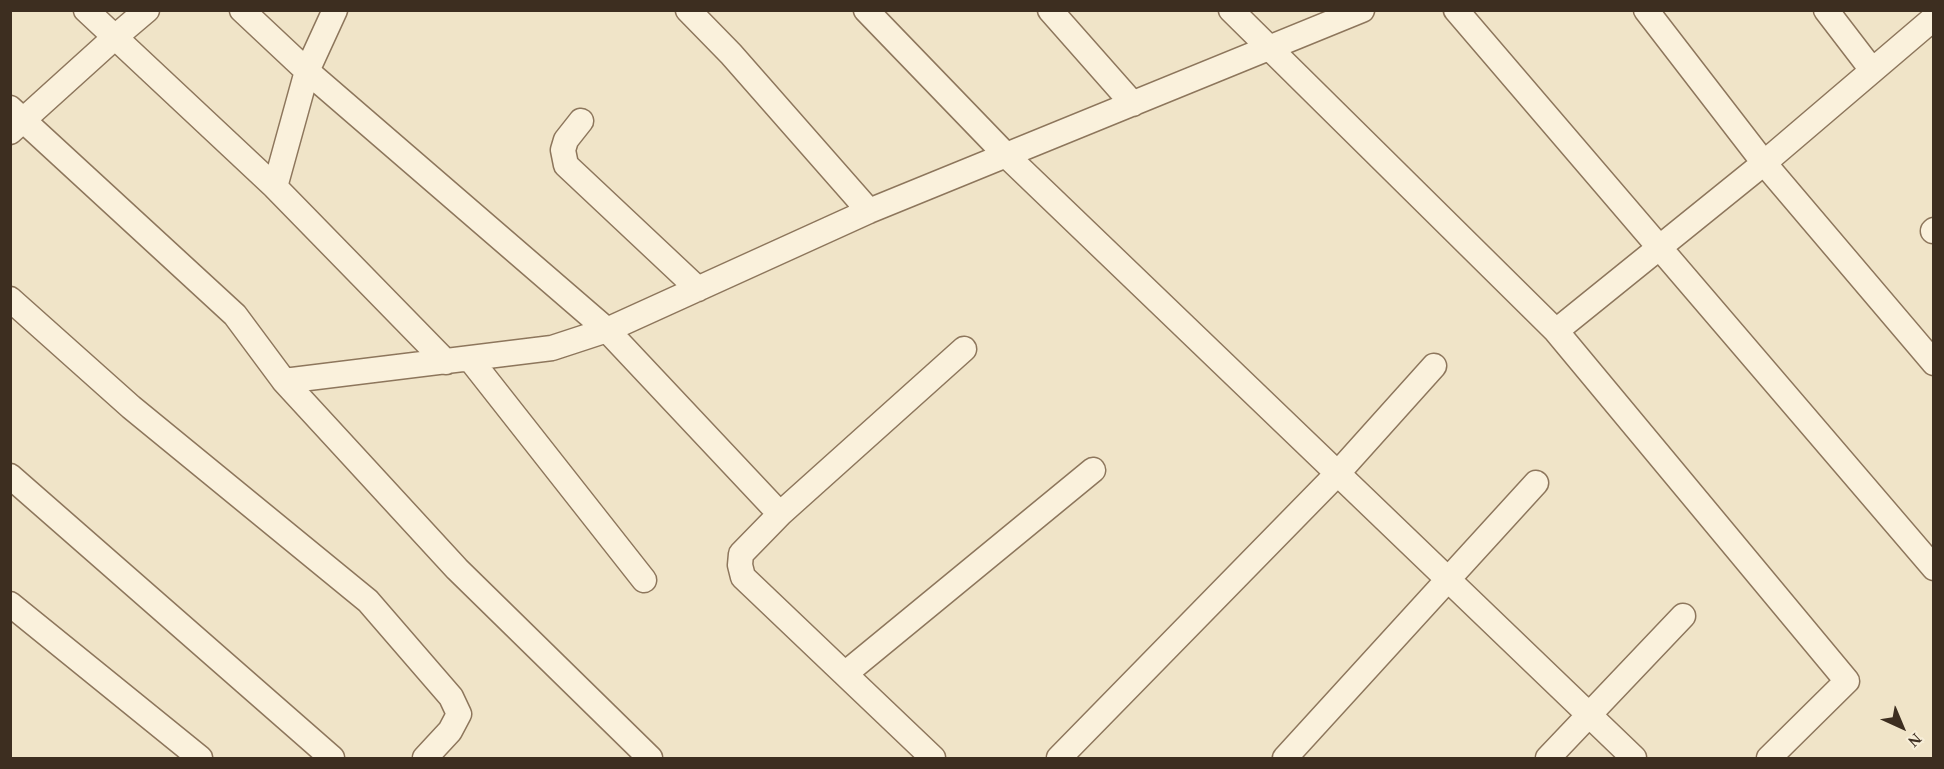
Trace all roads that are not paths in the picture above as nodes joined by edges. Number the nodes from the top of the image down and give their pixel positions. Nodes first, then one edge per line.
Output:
1 (86, 10) edge
2 (147, 10) edge
3 (242, 10) edge
4 (335, 10) edge
5 (688, 10) edge
6 (866, 10) edge
7 (1050, 10) edge
8 (1231, 10) edge
9 (1362, 10) edge
10 (1456, 10) edge
11 (1646, 10) edge
12 (1826, 10) edge
13 (1934, 18) edge
14 (114, 38) junction
15 (1268, 49) junction
16 (1872, 70) junction
17 (308, 71) junction
18 (1133, 104) junction
19 (15, 120) edge
20 (581, 121) dead end
21 (1006, 155) junction
22 (1764, 163) junction
23 (276, 187) junction
24 (869, 212) junction
25 (1659, 246) junction
26 (698, 289) junction
27 (10, 298) edge
28 (607, 330) junction
29 (1556, 331) junction
30 (964, 349) dead end
31 (458, 360) junction
32 (1934, 363) edge
33 (1434, 366) dead end
34 (284, 381) junction
35 (1093, 470) dead end
36 (1337, 474) junction
37 (10, 476) edge
38 (1536, 483) dead end
39 (780, 514) junction
40 (1934, 568) edge
41 (1447, 578) junction
42 (644, 580) dead end
43 (10, 604) edge
44 (1683, 616) dead end
45 (846, 673) junction
46 (1590, 715) junction
47 (200, 759) edge
48 (332, 759) edge
49 (425, 759) edge
50 (650, 759) edge
51 (933, 759) edge
52 (1059, 759) edge
53 (1285, 759) edge
54 (1548, 759) edge
55 (1634, 759) edge
56 (1769, 759) edge

1 - 14 street
2 - 14 street
3 - 17 street
4 - 17 street
5 - 24 street
6 - 21 street
7 - 18 street
8 - 15 street
9 - 15 street
10 - 25 street
11 - 22 street
12 - 16 street
13 - 16 street
14 - 19 street
14 - 23 street
15 - 18 street
15 - 29 street
16 - 22 street
17 - 23 street
17 - 28 street
18 - 21 street
19 - 34 street
20 - 26 street
21 - 24 street
21 - 36 street
22 - 25 street
22 - 32 street
23 - 31 street
24 - 26 street
25 - 29 street
25 - 40 street
26 - 28 street
27 - 49 street
28 - 31 street
28 - 39 street
29 - 56 street
30 - 39 street
31 - 34 street
31 - 42 street
33 - 36 street
34 - 50 street
35 - 45 street
36 - 41 street
36 - 52 street
37 - 48 street
38 - 41 street
39 - 45 street
41 - 46 street
41 - 53 street
43 - 47 street
44 - 46 street
45 - 51 street
46 - 54 street
46 - 55 street

